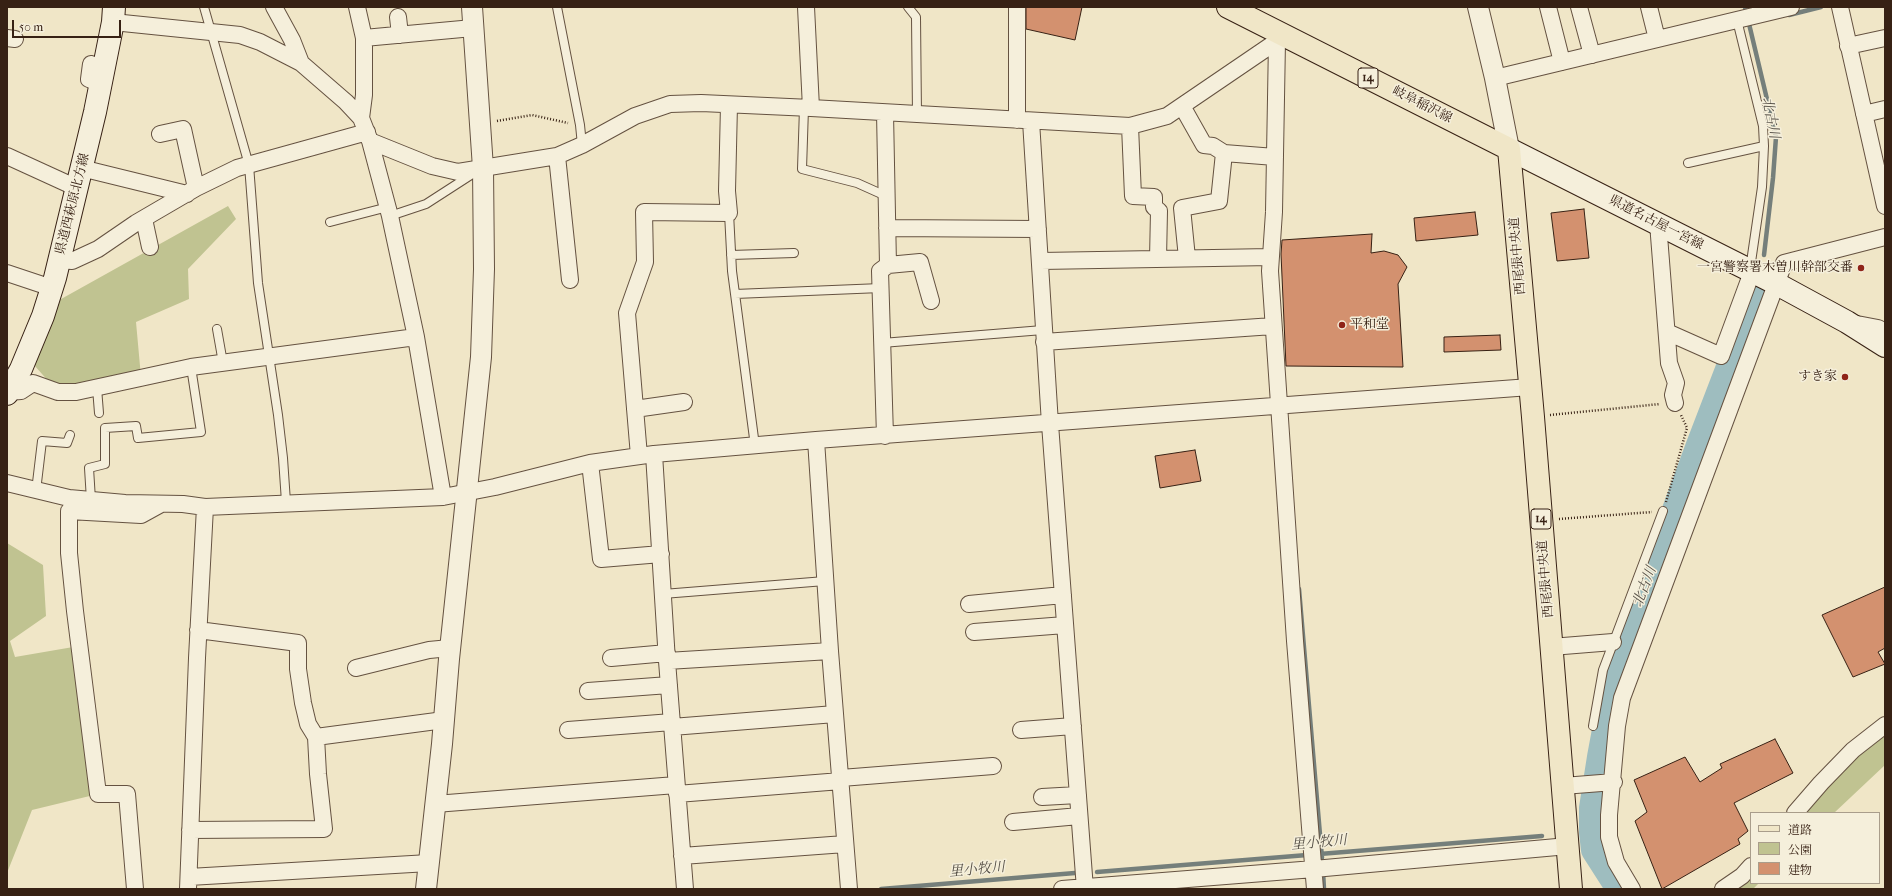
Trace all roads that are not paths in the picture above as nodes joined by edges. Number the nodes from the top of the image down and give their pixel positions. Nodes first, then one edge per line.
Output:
1 (204, 7) edge
2 (274, 7) edge
3 (357, 7) edge
4 (472, 7) edge
5 (557, 7) edge
6 (806, 7) edge
7 (908, 7) edge
8 (1017, 7) edge
9 (1228, 7) edge
10 (1478, 7) edge
11 (1548, 7) edge
12 (1579, 7) edge
13 (1649, 7) edge
14 (1791, 7) edge
15 (1840, 7) edge
16 (1744, 14) edge
17 (113, 15) edge
18 (398, 17) dead end
19 (473, 28) junction
20 (210, 33) junction
21 (400, 35) junction
22 (364, 38) junction
23 (1281, 38) junction
24 (1885, 38) edge
25 (1657, 39) junction
26 (1848, 46) junction
27 (1592, 55) junction
28 (1562, 62) junction
29 (302, 63) junction
30 (91, 64) dead end
31 (1495, 78) junction
32 (100, 84) junction
33 (729, 105) junction
34 (1182, 106) junction
35 (807, 108) junction
36 (1885, 109) edge
37 (885, 113) junction
38 (1864, 114) junction
39 (917, 115) junction
40 (1024, 120) junction
41 (1130, 126) junction
42 (366, 130) junction
43 (160, 134) dead end
44 (582, 145) junction
45 (1764, 146) junction
46 (1508, 149) junction
47 (1224, 153) junction
48 (7, 156) edge
49 (557, 156) junction
50 (1275, 157) junction
51 (1688, 163) dead end
52 (249, 165) junction
53 (483, 168) junction
54 (79, 178) junction
55 (191, 191) junction
56 (886, 196) junction
57 (1885, 206) edge
58 (389, 212) junction
59 (729, 213) junction
60 (144, 219) junction
61 (330, 222) dead end
62 (1658, 223) junction
63 (887, 228) junction
64 (1038, 229) junction
65 (1885, 237) edge
66 (150, 247) dead end
67 (794, 253) dead end
68 (731, 255) junction
69 (1271, 257) junction
70 (1187, 258) junction
71 (1158, 259) junction
72 (59, 260) junction
73 (1041, 261) junction
74 (888, 265) junction
75 (1751, 271) junction
76 (7, 273) edge
77 (570, 280) dead end
78 (1777, 284) junction
79 (52, 288) junction
80 (881, 288) junction
81 (735, 294) junction
82 (931, 301) dead end
83 (1847, 322) junction
84 (1274, 326) junction
85 (217, 329) dead end
86 (1667, 332) junction
87 (1885, 332) edge
88 (416, 336) junction
89 (1044, 336) junction
90 (882, 342) junction
91 (1885, 346) edge
92 (26, 356) junction
93 (268, 356) junction
94 (223, 363) junction
95 (191, 367) junction
96 (33, 382) junction
97 (1530, 387) junction
98 (97, 388) junction
99 (8, 393) edge
100 (684, 402) dead end
101 (1675, 403) road end
102 (1280, 407) junction
103 (635, 408) junction
104 (99, 413) dead end
105 (1050, 424) junction
106 (70, 435) dead end
107 (885, 436) junction
108 (816, 440) junction
109 (755, 446) junction
110 (647, 455) junction
111 (590, 463) junction
112 (7, 483) edge
113 (36, 491) junction
114 (467, 492) junction
115 (443, 497) junction
116 (91, 500) junction
117 (286, 502) junction
118 (162, 504) junction
119 (205, 507) junction
120 (1663, 511) road end
121 (661, 554) junction
122 (825, 581) junction
123 (663, 594) junction
124 (1063, 595) junction
125 (968, 604) dead end
126 (1065, 625) junction
127 (198, 630) junction
128 (974, 632) dead end
129 (1613, 642) junction
130 (1551, 647) junction
131 (450, 648) junction
132 (830, 651) junction
133 (667, 657) junction
134 (611, 658) dead end
135 (356, 668) dead end
136 (669, 685) junction
137 (588, 691) dead end
138 (835, 714) junction
139 (444, 720) junction
140 (672, 725) junction
141 (1885, 725) edge
142 (1073, 726) junction
143 (1593, 726) dead end
144 (568, 730) dead end
145 (1021, 730) dead end
146 (316, 737) junction
147 (993, 766) dead end
148 (841, 780) junction
149 (1610, 782) junction
150 (1572, 785) junction
151 (677, 790) junction
152 (1078, 795) junction
153 (1042, 798) dead end
154 (435, 804) junction
155 (1796, 812) edge
156 (1079, 816) junction
157 (1014, 822) dead end
158 (190, 830) junction
159 (846, 844) junction
160 (1568, 846) junction
161 (682, 856) junction
162 (1313, 859) junction
163 (428, 863) junction
164 (1750, 867) edge
165 (188, 883) edge
166 (1084, 888) edge
167 (135, 889) edge
168 (426, 889) edge
169 (685, 889) edge
170 (849, 889) edge
171 (1062, 889) edge
172 (1315, 889) edge
173 (1572, 889) edge
174 (1632, 889) edge
175 (1723, 889) edge

1 - 20 lane
2 - 29 street
3 - 22 street
4 - 19 street
5 - 44 lane
6 - 35 street
7 - 39 lane
8 - 40 street
9 - 23 main road, 岐阜稲沢線 / 14
10 - 31 street, 14
11 - 28 street
12 - 27 street
13 - 25 street
14 - 16 street
15 - 26 street
16 - 25 street
16 - 45 lane
17 - 20 street
17 - 32 main road, 県道西萩原北方線
18 - 21 street
19 - 21 street
19 - 53 street
20 - 29 street
20 - 52 lane
21 - 22 street
22 - 42 street
23 - 34 street
23 - 46 main road, 岐阜稲沢線 / 14
23 - 50 street
24 - 26 street
25 - 27 street
26 - 38 street
27 - 28 street
28 - 31 street
29 - 42 street
30 - 32 street
31 - 46 street, 14
32 - 54 main road, 県道西萩原北方線
33 - 35 street
33 - 44 street
33 - 59 street
34 - 41 street
34 - 47 street
35 - 37 street
35 - 56 lane
36 - 38 street
37 - 39 street
37 - 56 street
38 - 57 street
39 - 40 street
40 - 41 street
40 - 64 street
41 - 71 street
42 - 52 street
42 - 53 street
42 - 58 street
43 - 55 street
44 - 49 street
45 - 51 lane
45 - 75 lane
46 - 62 main road, 県道名古屋一宮線
46 - 97 main road, 西尾張中央道 / 14
47 - 50 street
47 - 70 street
48 - 54 street
49 - 53 street
49 - 77 street
50 - 69 street
52 - 55 street
52 - 93 lane
53 - 58 lane
53 - 114 street
54 - 55 street
54 - 72 main road, 県道西萩原北方線
55 - 60 street
56 - 63 street
58 - 61 lane
58 - 88 street
59 - 68 lane
59 - 103 street
60 - 66 street
60 - 72 street
62 - 75 main road, 県道名古屋一宮線
62 - 86 street
63 - 64 street
63 - 74 street
64 - 73 street
65 - 78 street
67 - 68 lane
68 - 81 lane
69 - 70 street
69 - 84 street
70 - 71 street
71 - 73 street
72 - 79 main road, 県道西萩原北方線
73 - 89 street
74 - 80 street
74 - 82 street
75 - 78 main road, 県道名古屋一宮線
75 - 86 street
76 - 79 street
78 - 83 main road, 県道名古屋一宮線
78 - 149 street
79 - 92 main road, 県道西萩原北方線
80 - 81 lane
80 - 90 street
81 - 109 lane
83 - 87 street
83 - 91 main road, 県道名古屋一宮線
84 - 89 street
84 - 102 street
85 - 94 lane
86 - 101 street
88 - 93 street
88 - 115 street
89 - 90 lane
89 - 105 street
90 - 107 street
92 - 96 street
92 - 99 main road, 県道西萩原北方線
93 - 94 street
93 - 117 lane
94 - 95 street
95 - 98 street
95 - 116 lane
96 - 98 street
96 - 99 street
97 - 102 street
97 - 130 main road, 西尾張中央道 / 14
98 - 104 lane
100 - 103 street
102 - 105 street
102 - 162 street
103 - 110 street
105 - 107 street
105 - 124 street
106 - 113 lane
107 - 108 street
108 - 109 street
108 - 122 street
109 - 110 street
110 - 111 street
110 - 121 street
111 - 114 street
111 - 121 street
112 - 113 street
113 - 116 street
114 - 115 street
114 - 131 street
115 - 117 street
116 - 118 street
117 - 119 street
118 - 119 street
118 - 167 street
119 - 127 street
120 - 129 lane
121 - 123 street
122 - 123 lane
122 - 132 street
123 - 133 street
124 - 125 street
124 - 126 street
126 - 128 street
126 - 142 street
127 - 146 street
127 - 158 street
129 - 130 street
129 - 143 lane
130 - 150 main road, 西尾張中央道 / 14
131 - 135 street
131 - 139 street
132 - 133 street
132 - 138 street
133 - 134 street
133 - 136 street
136 - 137 street
136 - 140 street
138 - 140 street
138 - 148 street
139 - 146 street
139 - 154 street
140 - 144 street
140 - 151 street
141 - 155 street
142 - 145 street
142 - 152 street
146 - 158 street
147 - 148 street
148 - 151 street
148 - 159 street
149 - 150 street
149 - 174 street
150 - 160 main road, 西尾張中央道 / 14
151 - 154 street
151 - 161 street
152 - 153 street
152 - 156 street
154 - 163 street
156 - 157 street
156 - 166 street
158 - 165 street
159 - 161 street
159 - 170 street
160 - 162 street
160 - 173 main road, 西尾張中央道 / 14
161 - 169 street
162 - 166 street
162 - 172 street
163 - 165 street
163 - 168 street
164 - 175 street
166 - 171 street

